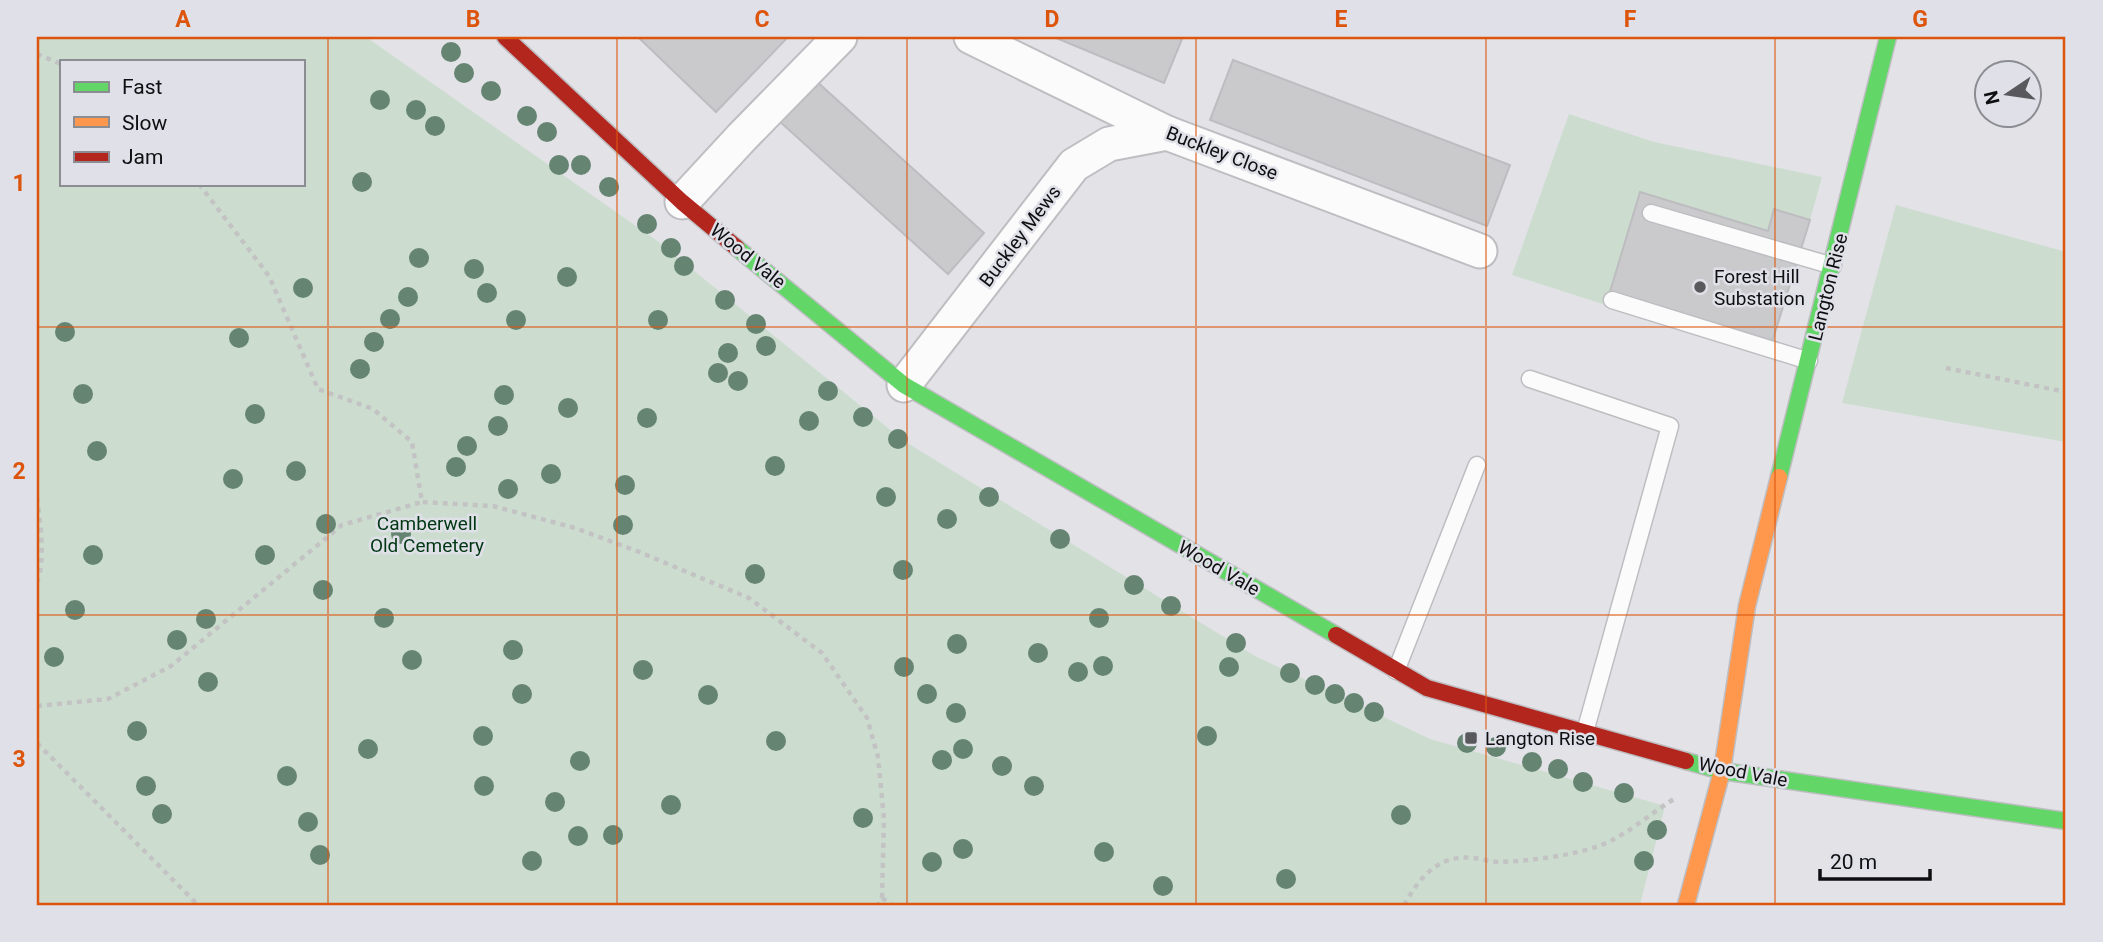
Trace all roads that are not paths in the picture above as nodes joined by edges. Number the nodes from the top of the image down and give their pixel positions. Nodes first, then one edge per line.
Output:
1 (505, 37) edge
2 (840, 37) edge
3 (971, 37) edge
4 (1888, 37) edge
5 (1167, 133) junction
6 (682, 202) junction
7 (1651, 213) dead end
8 (1480, 251) dead end
9 (1833, 266) junction
10 (1612, 300) dead end
11 (1809, 361) junction
12 (1530, 379) dead end
13 (904, 385) junction
14 (1477, 465) dead end
15 (1396, 671) junction
16 (1585, 732) junction
17 (1721, 771) junction
18 (2066, 821) edge
19 (1686, 905) edge

1 - 6 street, Wood Vale
2 - 6 street
3 - 5 street, Buckley Close
4 - 9 street, Langton Rise
5 - 8 street, Buckley Close
5 - 13 street, Buckley Mews
6 - 13 street, Wood Vale
7 - 9 lane
9 - 11 street, Langton Rise
10 - 11 lane
11 - 17 street, Langton Rise
12 - 16 lane
13 - 15 street, Wood Vale
14 - 15 lane
15 - 16 street, Wood Vale
16 - 17 street, Wood Vale
17 - 18 street, Wood Vale
17 - 19 street, Langton Rise

